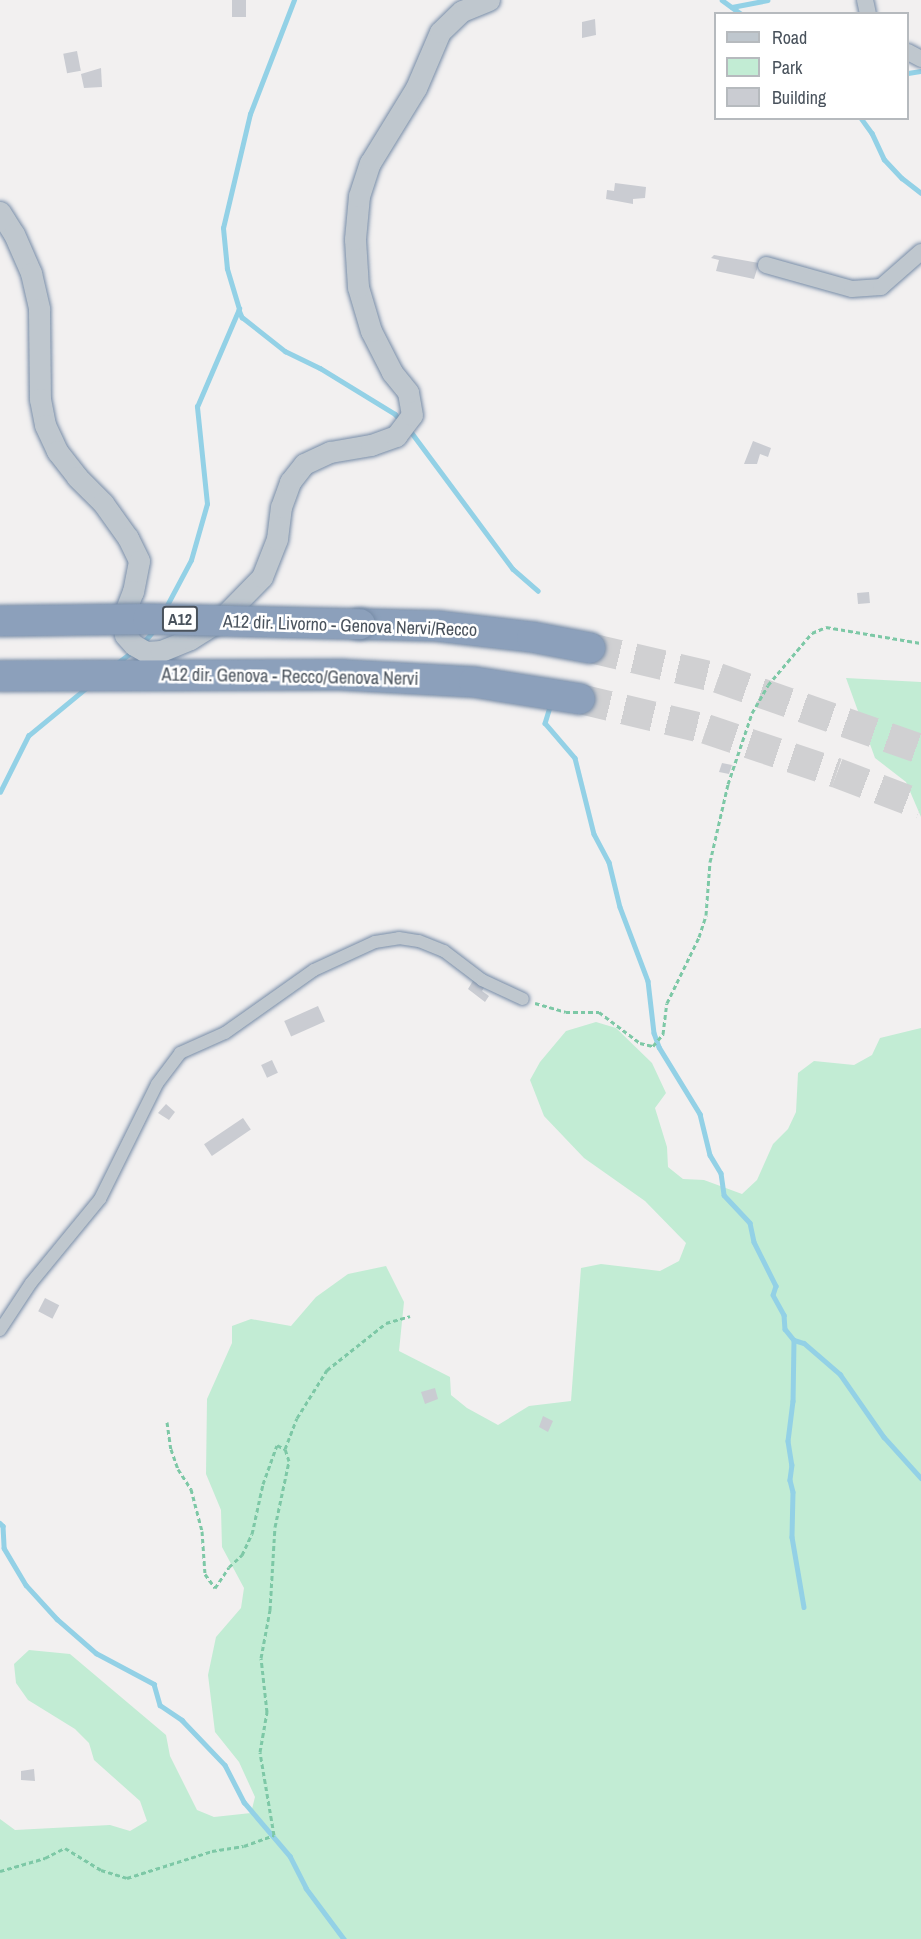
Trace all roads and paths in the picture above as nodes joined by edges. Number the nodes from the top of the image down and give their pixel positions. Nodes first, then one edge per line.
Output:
1 (489, 0) edge
2 (0, 212) edge
3 (921, 252) edge
4 (766, 265) dead end
5 (0, 621) edge
6 (921, 643) edge
7 (590, 648) tunnel mouth
8 (0, 676) edge
9 (580, 699) tunnel mouth
10 (523, 999) joint
11 (410, 1316) dead end
12 (0, 1330) edge
13 (167, 1422) dead end
14 (285, 1449) junction
15 (0, 1872) edge

1 - 2 street
3 - 4 street
5 - 7 highway, A12 dir. Livorno - Genova Nervi/Recco / A12, bridge
6 - 10 path
8 - 9 highway, A12 dir. Genova - Recco/Genova Nervi
10 - 12 street
11 - 14 path
13 - 14 path
14 - 15 path

